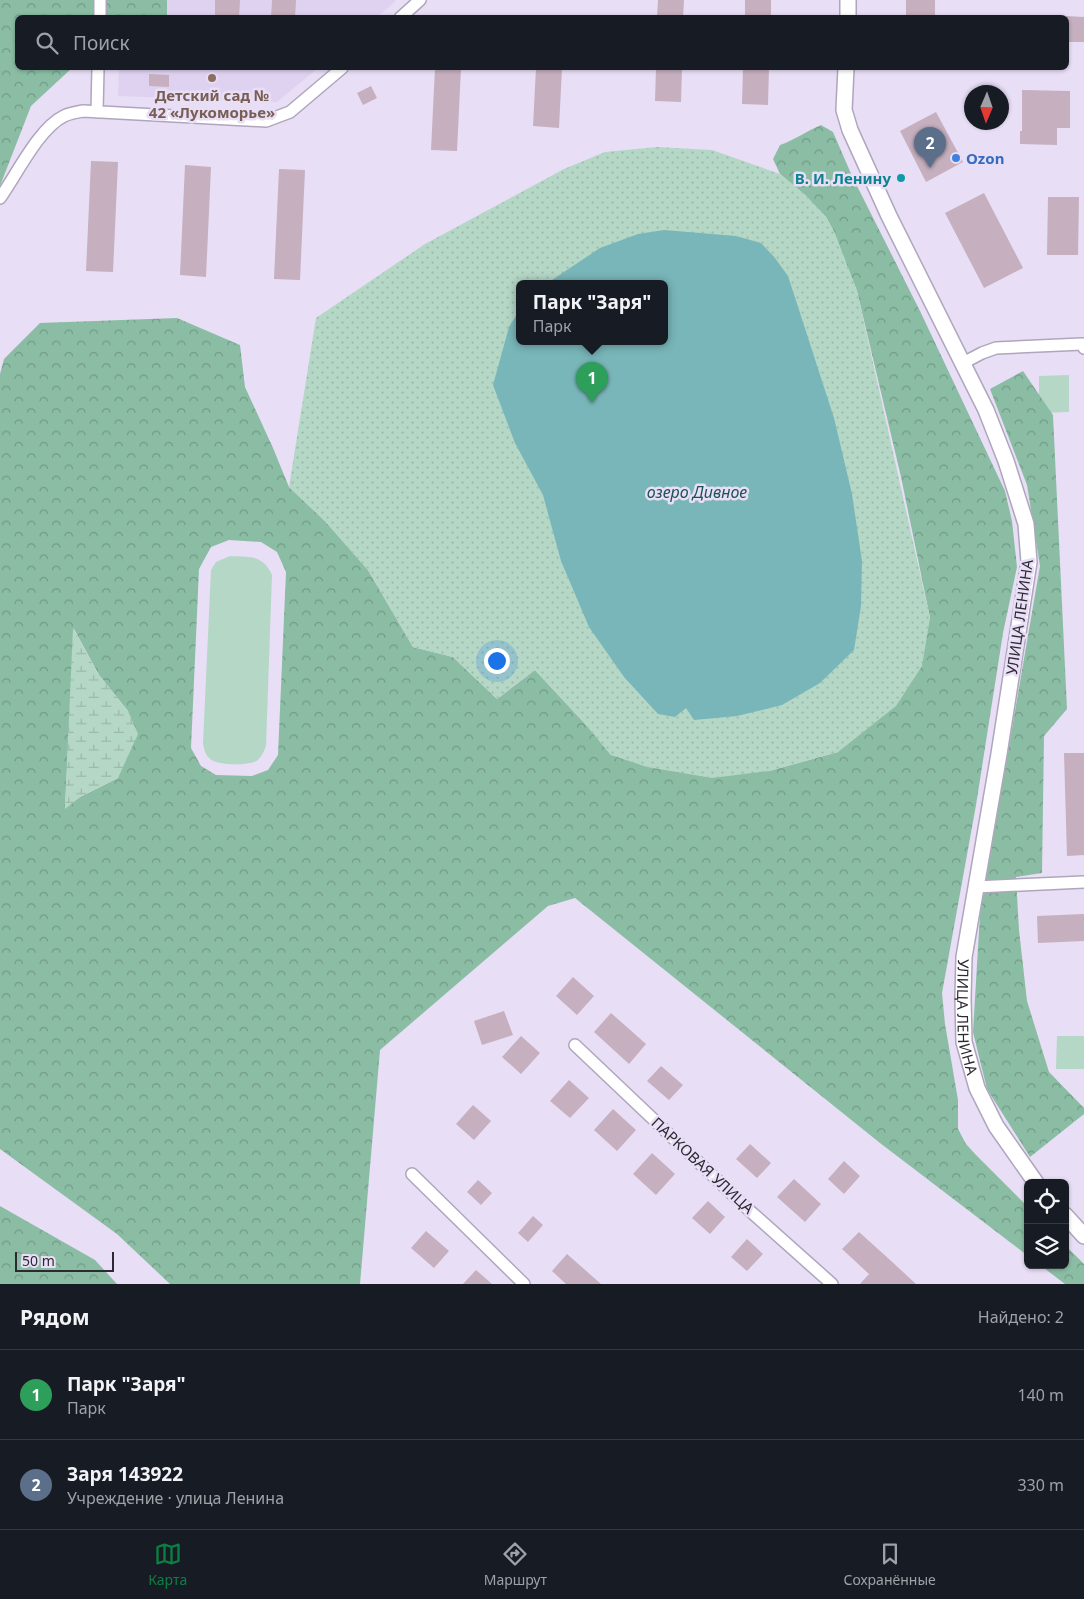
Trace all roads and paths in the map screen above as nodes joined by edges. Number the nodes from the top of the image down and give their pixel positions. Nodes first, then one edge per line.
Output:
1 (100, 0) edge
2 (420, 0) edge
3 (848, 0) edge
4 (100, 15) edge
5 (403, 15) edge
6 (848, 15) edge
7 (98, 70) edge
8 (340, 70) edge
9 (846, 70) edge
10 (97, 112) junction
11 (0, 198) edge
12 (1084, 348) edge
13 (963, 362) junction
14 (1084, 882) edge
15 (976, 887) junction
16 (575, 1045) dead end
17 (412, 1174) dead end
18 (1033, 1179) edge
19 (1069, 1219) edge
20 (1084, 1236) edge
21 (524, 1284) edge
22 (832, 1284) edge

1 - 4 street
2 - 5 street
3 - 6 street
7 - 10 street
8 - 10 street
9 - 13 street, УЛИЦА ЛЕНИНА
10 - 11 street
12 - 13 street
13 - 15 street, УЛИЦА ЛЕНИНА
14 - 15 street
15 - 18 street, УЛИЦА ЛЕНИНА
16 - 22 street, ПАРКОВАЯ УЛИЦА
17 - 21 street
19 - 20 street

